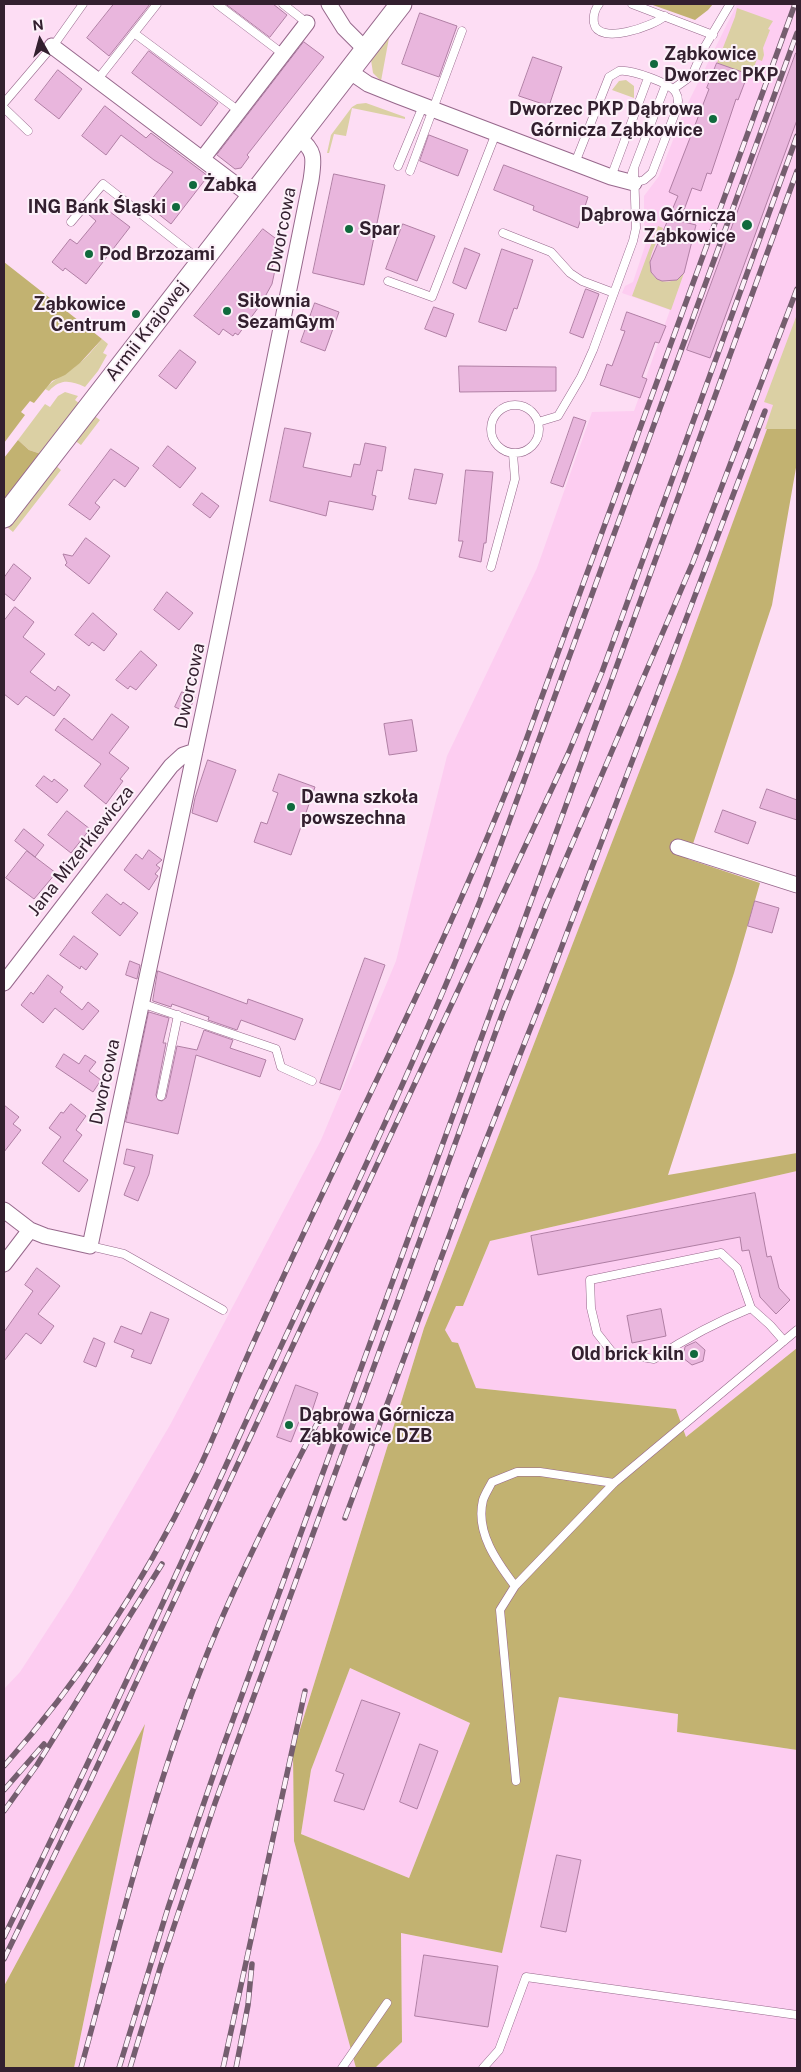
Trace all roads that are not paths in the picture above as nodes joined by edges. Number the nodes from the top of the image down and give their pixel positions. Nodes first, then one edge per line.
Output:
1 (83, 4) edge
2 (157, 4) edge
3 (217, 4) edge
4 (283, 4) edge
5 (329, 4) edge
6 (401, 4) edge
7 (599, 4) edge
8 (632, 4) edge
9 (730, 4) edge
10 (665, 16) junction
11 (307, 23) joint
12 (462, 31) dead end
13 (134, 33) junction
14 (713, 35) junction
15 (52, 46) junction
16 (366, 50) junction
17 (283, 54) junction
18 (349, 71) junction
19 (648, 78) junction
20 (98, 79) junction
21 (670, 86) junction
22 (4, 103) edge
23 (4, 108) edge
24 (428, 108) junction
25 (239, 111) junction
26 (28, 132) dead end
27 (496, 133) junction
28 (304, 142) junction
29 (203, 158) junction
30 (575, 164) junction
31 (398, 166) dead end
32 (410, 171) dead end
33 (625, 177) junction
34 (251, 196) junction
35 (71, 222) dead end
36 (503, 233) dead end
37 (201, 261) junction
38 (388, 282) dead end
39 (614, 292) junction
40 (538, 422) junction
41 (513, 454) junction
42 (4, 517) edge
43 (491, 567) dead end
44 (195, 752) junction
45 (678, 846) dead end
46 (797, 885) edge
47 (4, 983) edge
48 (141, 1003) junction
49 (178, 1015) junction
50 (312, 1081) dead end
51 (161, 1096) dead end
52 (4, 1210) edge
53 (30, 1230) junction
54 (90, 1246) junction
55 (4, 1264) edge
56 (751, 1308) junction
57 (223, 1310) dead end
58 (797, 1330) edge
59 (784, 1341) junction
60 (614, 1483) junction
61 (515, 1586) junction
62 (516, 1780) dead end
63 (387, 2003) dead end
64 (797, 2015) edge
65 (342, 2068) edge
66 (483, 2068) edge

1 - 15 lane
2 - 13 lane
3 - 17 lane
4 - 11 lane
5 - 16 street
6 - 16 main road, Armii Krajowej
7 - 10 lane
8 - 10 lane
9 - 14 lane
10 - 14 lane
11 - 17 street
12 - 24 lane
13 - 20 lane
13 - 25 lane
14 - 21 lane
15 - 20 street
15 - 22 lane
16 - 18 main road, Armii Krajowej
17 - 25 street
18 - 24 street
18 - 28 main road, Armii Krajowej
19 - 21 lane
19 - 30 lane
19 - 33 lane
20 - 29 street
21 - 33 lane
21 - 33 lane
23 - 26 lane
24 - 27 street
24 - 31 lane
24 - 32 lane
25 - 29 street
27 - 30 street
27 - 38 lane
28 - 34 main road, Armii Krajowej
28 - 44 street, Dworcowa
29 - 34 street
30 - 33 street
33 - 39 lane
34 - 37 main road, Armii Krajowej
35 - 37 lane
36 - 39 lane
37 - 42 main road, Armii Krajowej
39 - 40 lane
40 - 41 lane
40 - 41 lane
41 - 43 lane
44 - 47 street, Jana Mizerkiewicza
44 - 48 street, Dworcowa
45 - 46 street
48 - 49 lane
48 - 54 street, Dworcowa
49 - 50 lane
49 - 51 lane
52 - 53 street
53 - 54 street
53 - 55 street
54 - 57 lane
56 - 56 lane
56 - 59 lane
58 - 59 lane
59 - 60 lane
60 - 61 lane
60 - 61 lane
61 - 62 lane
63 - 65 lane
64 - 66 lane

